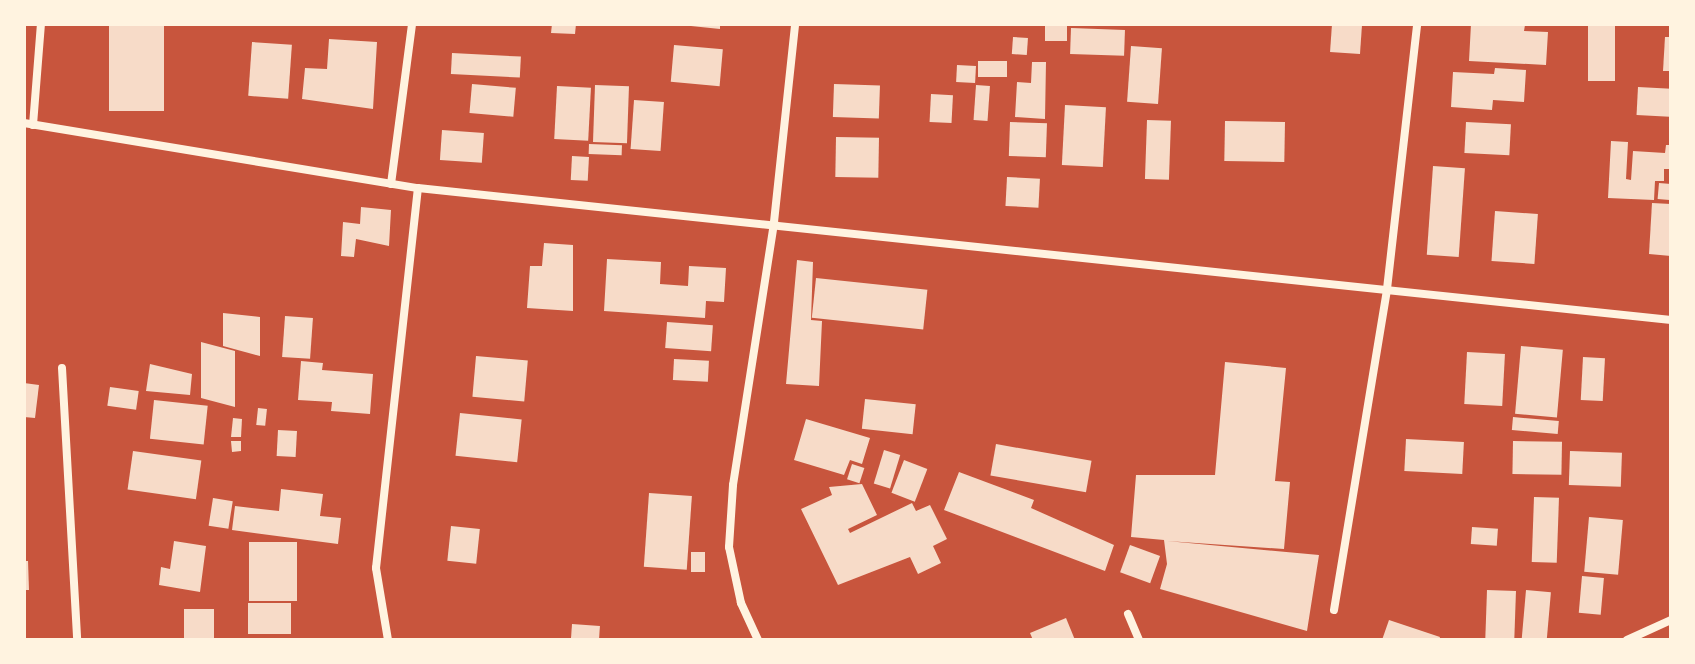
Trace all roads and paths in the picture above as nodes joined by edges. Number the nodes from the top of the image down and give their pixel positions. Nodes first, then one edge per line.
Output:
1 (41, 24) edge
2 (412, 24) edge
3 (795, 24) edge
4 (1417, 24) edge
5 (29, 124) edge
6 (391, 184) junction
7 (418, 188) junction
8 (774, 222) junction
9 (1387, 289) junction
10 (1671, 320) edge
11 (62, 368) dead end
12 (1334, 610) dead end
13 (1128, 614) dead end
14 (1671, 620) edge
15 (77, 640) edge
16 (388, 640) edge
17 (758, 640) edge
18 (1139, 640) edge
19 (1627, 640) edge

1 - 5 street
2 - 6 street
3 - 8 street
4 - 9 street
5 - 6 street
6 - 7 street
7 - 8 street
7 - 16 street
8 - 9 street
8 - 17 street
9 - 10 street
9 - 12 street
11 - 15 street
13 - 18 street
14 - 19 street

